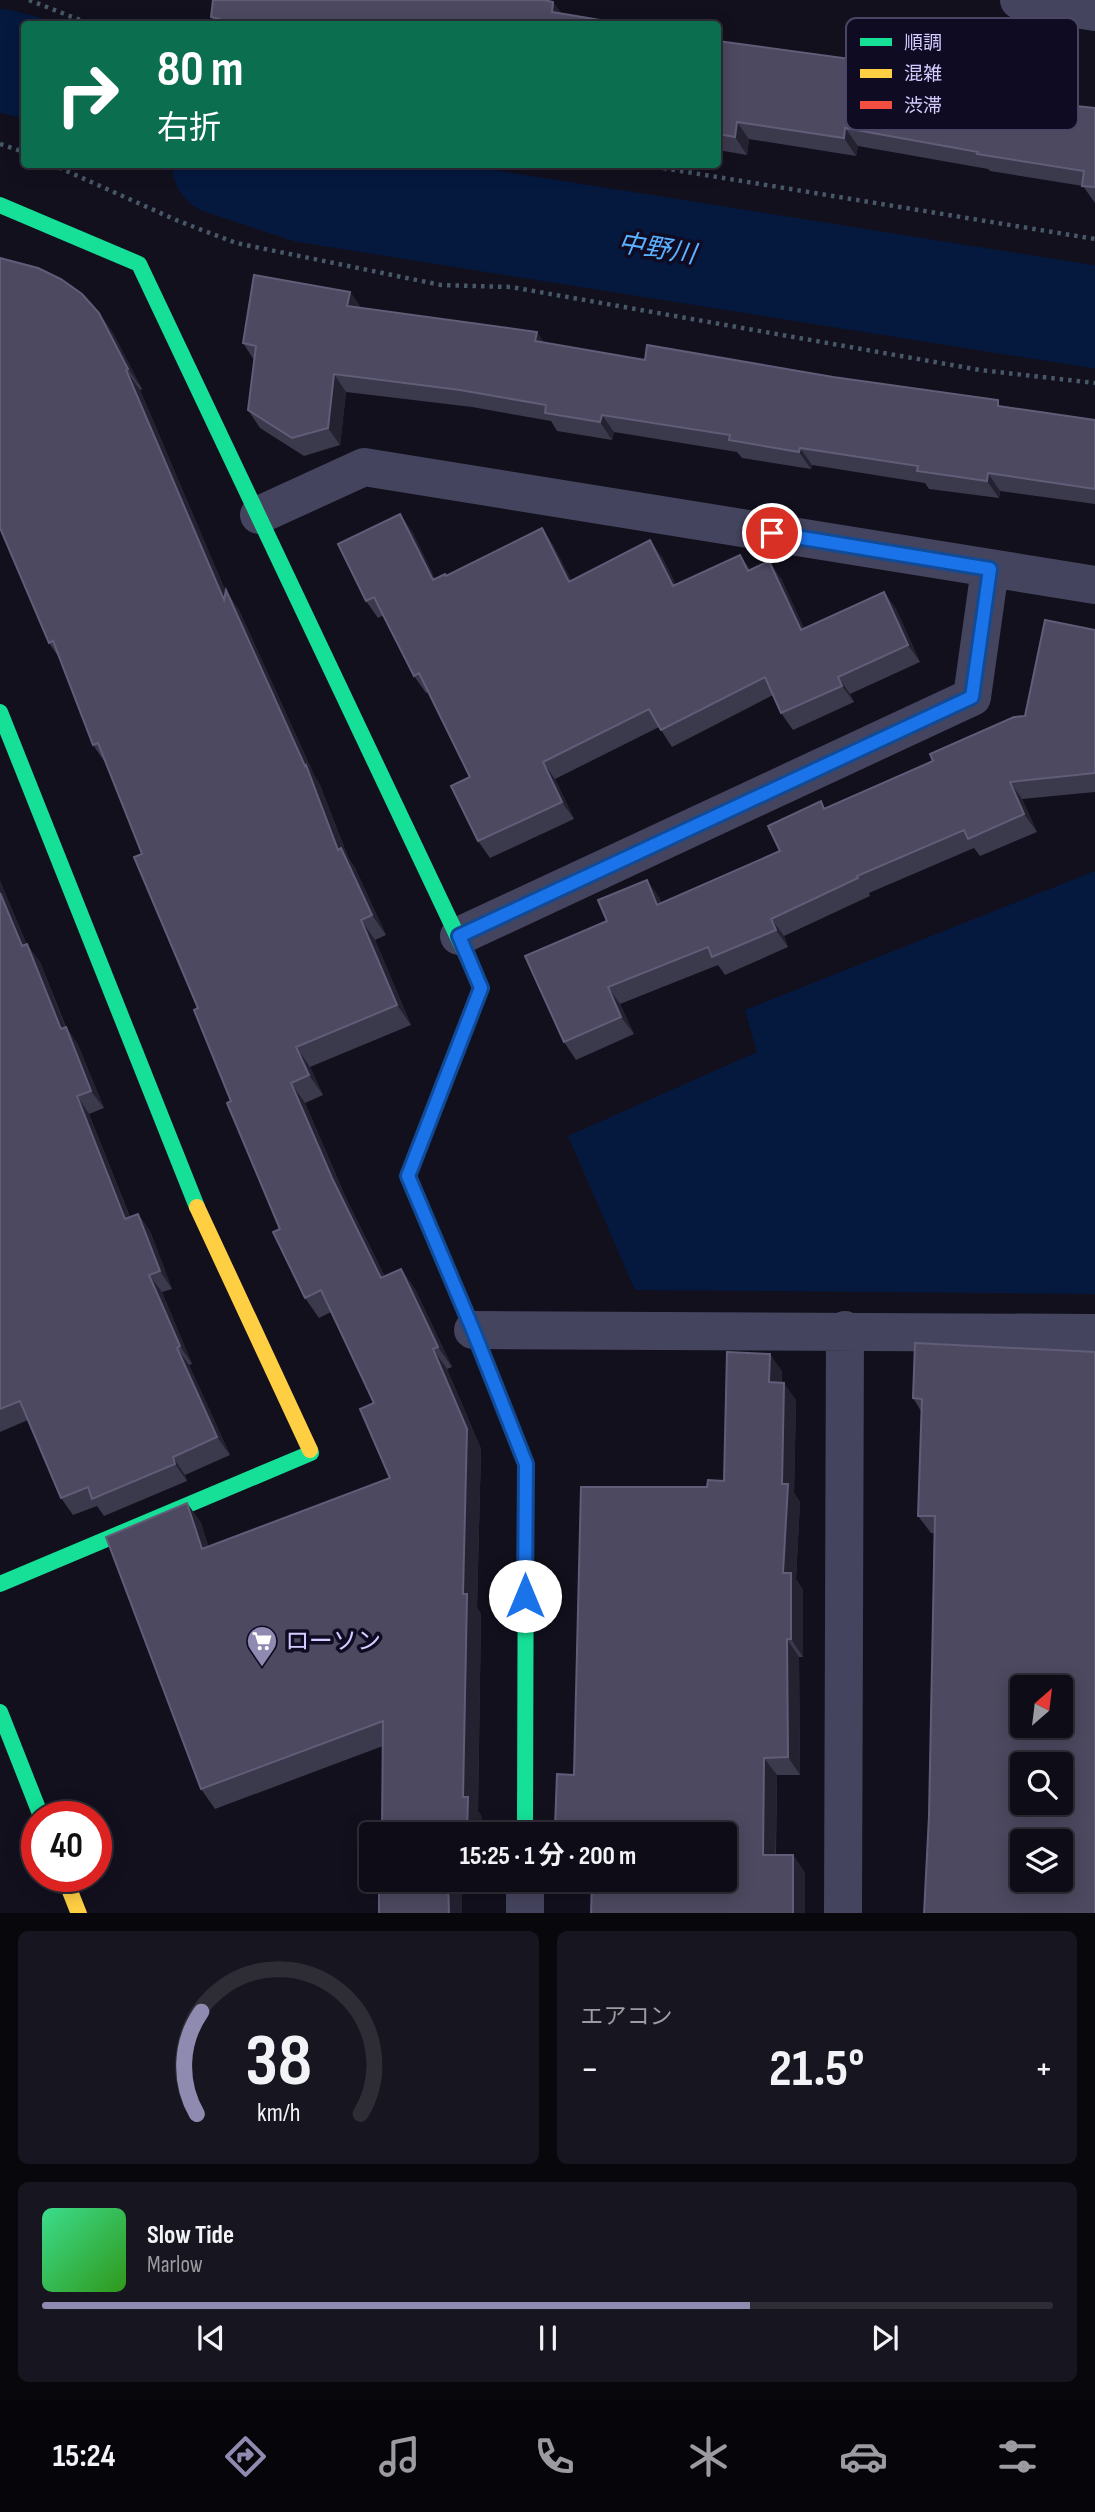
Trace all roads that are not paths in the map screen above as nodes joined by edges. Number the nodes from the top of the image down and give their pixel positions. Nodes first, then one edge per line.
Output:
1 (1019, 0) edge
2 (1095, 12) edge
3 (0, 205) edge
4 (259, 514) junction
5 (990, 569) junction
6 (1095, 585) edge
7 (0, 712) edge
8 (459, 936) junction
9 (473, 1330) junction
10 (845, 1330) junction
11 (1095, 1333) edge
12 (0, 1584) edge
13 (0, 1713) edge
14 (35, 1801) edge
15 (525, 1822) edge
16 (71, 1892) edge
17 (525, 1892) edge
18 (79, 1913) edge
19 (525, 1913) edge
20 (843, 1913) edge

1 - 2 street
3 - 4 street
4 - 5 street
4 - 8 street
5 - 6 street
5 - 8 street
7 - 12 street
8 - 9 street
9 - 10 street
9 - 15 street
10 - 11 street
10 - 20 street
13 - 14 street
16 - 18 street
17 - 19 street

